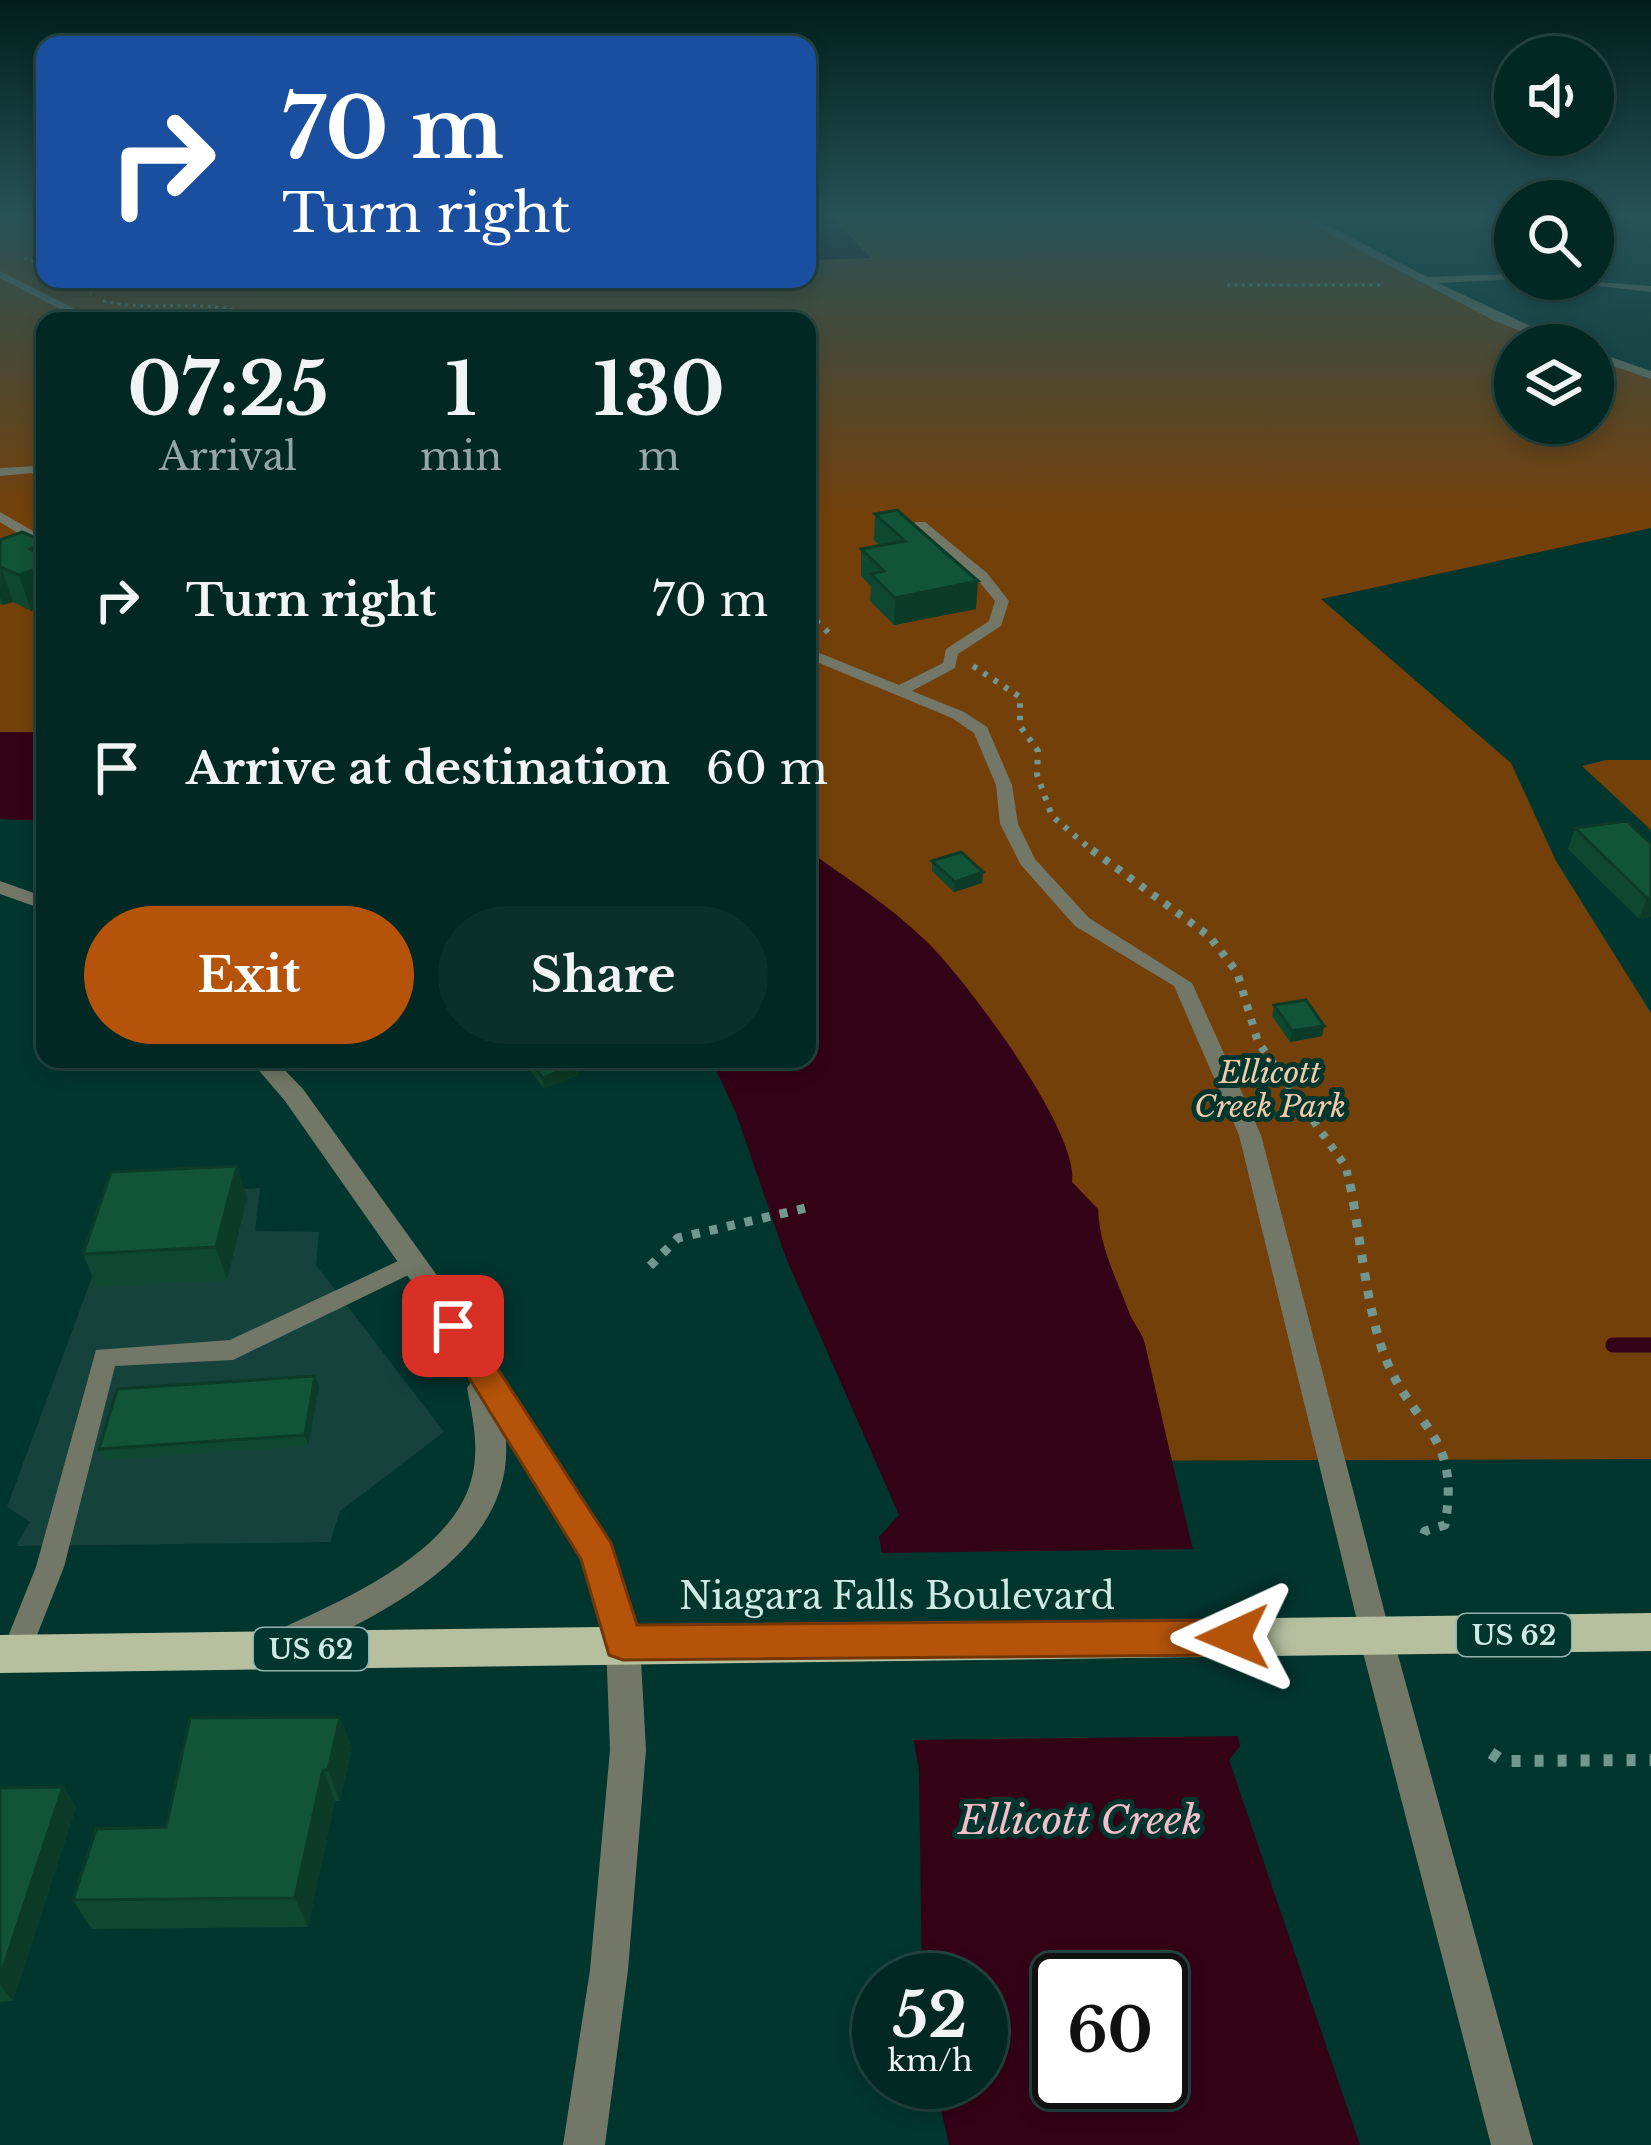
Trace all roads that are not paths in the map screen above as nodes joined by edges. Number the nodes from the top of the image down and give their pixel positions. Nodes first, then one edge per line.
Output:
1 (1614, 362) edge
2 (1651, 375) edge
3 (36, 471) edge
4 (0, 472) edge
5 (0, 516) edge
6 (920, 526) edge
7 (36, 531) edge
8 (36, 534) edge
9 (13, 555) edge
10 (816, 657) edge
11 (898, 691) junction
12 (0, 887) edge
13 (36, 901) edge
14 (269, 1068) edge
15 (413, 1263) junction
16 (474, 1364) junction
17 (1651, 1632) edge
18 (1376, 1637) junction
19 (623, 1643) junction
20 (271, 1650) junction
21 (8, 1654) edge
22 (584, 2145) edge
23 (1512, 2145) edge

1 - 2 street
3 - 4 lane
5 - 7 lane
6 - 11 lane
8 - 9 lane
10 - 11 lane
11 - 18 lane
12 - 13 street
14 - 15 street
15 - 16 street
15 - 21 lane
16 - 19 street
16 - 20 street
17 - 18 main road, Niagara Falls Boulevard / US 62
18 - 19 main road, Niagara Falls Boulevard / US 62
18 - 23 street
19 - 20 main road, Niagara Falls Boulevard / US 62
19 - 22 street
20 - 21 main road, Niagara Falls Boulevard / US 62

